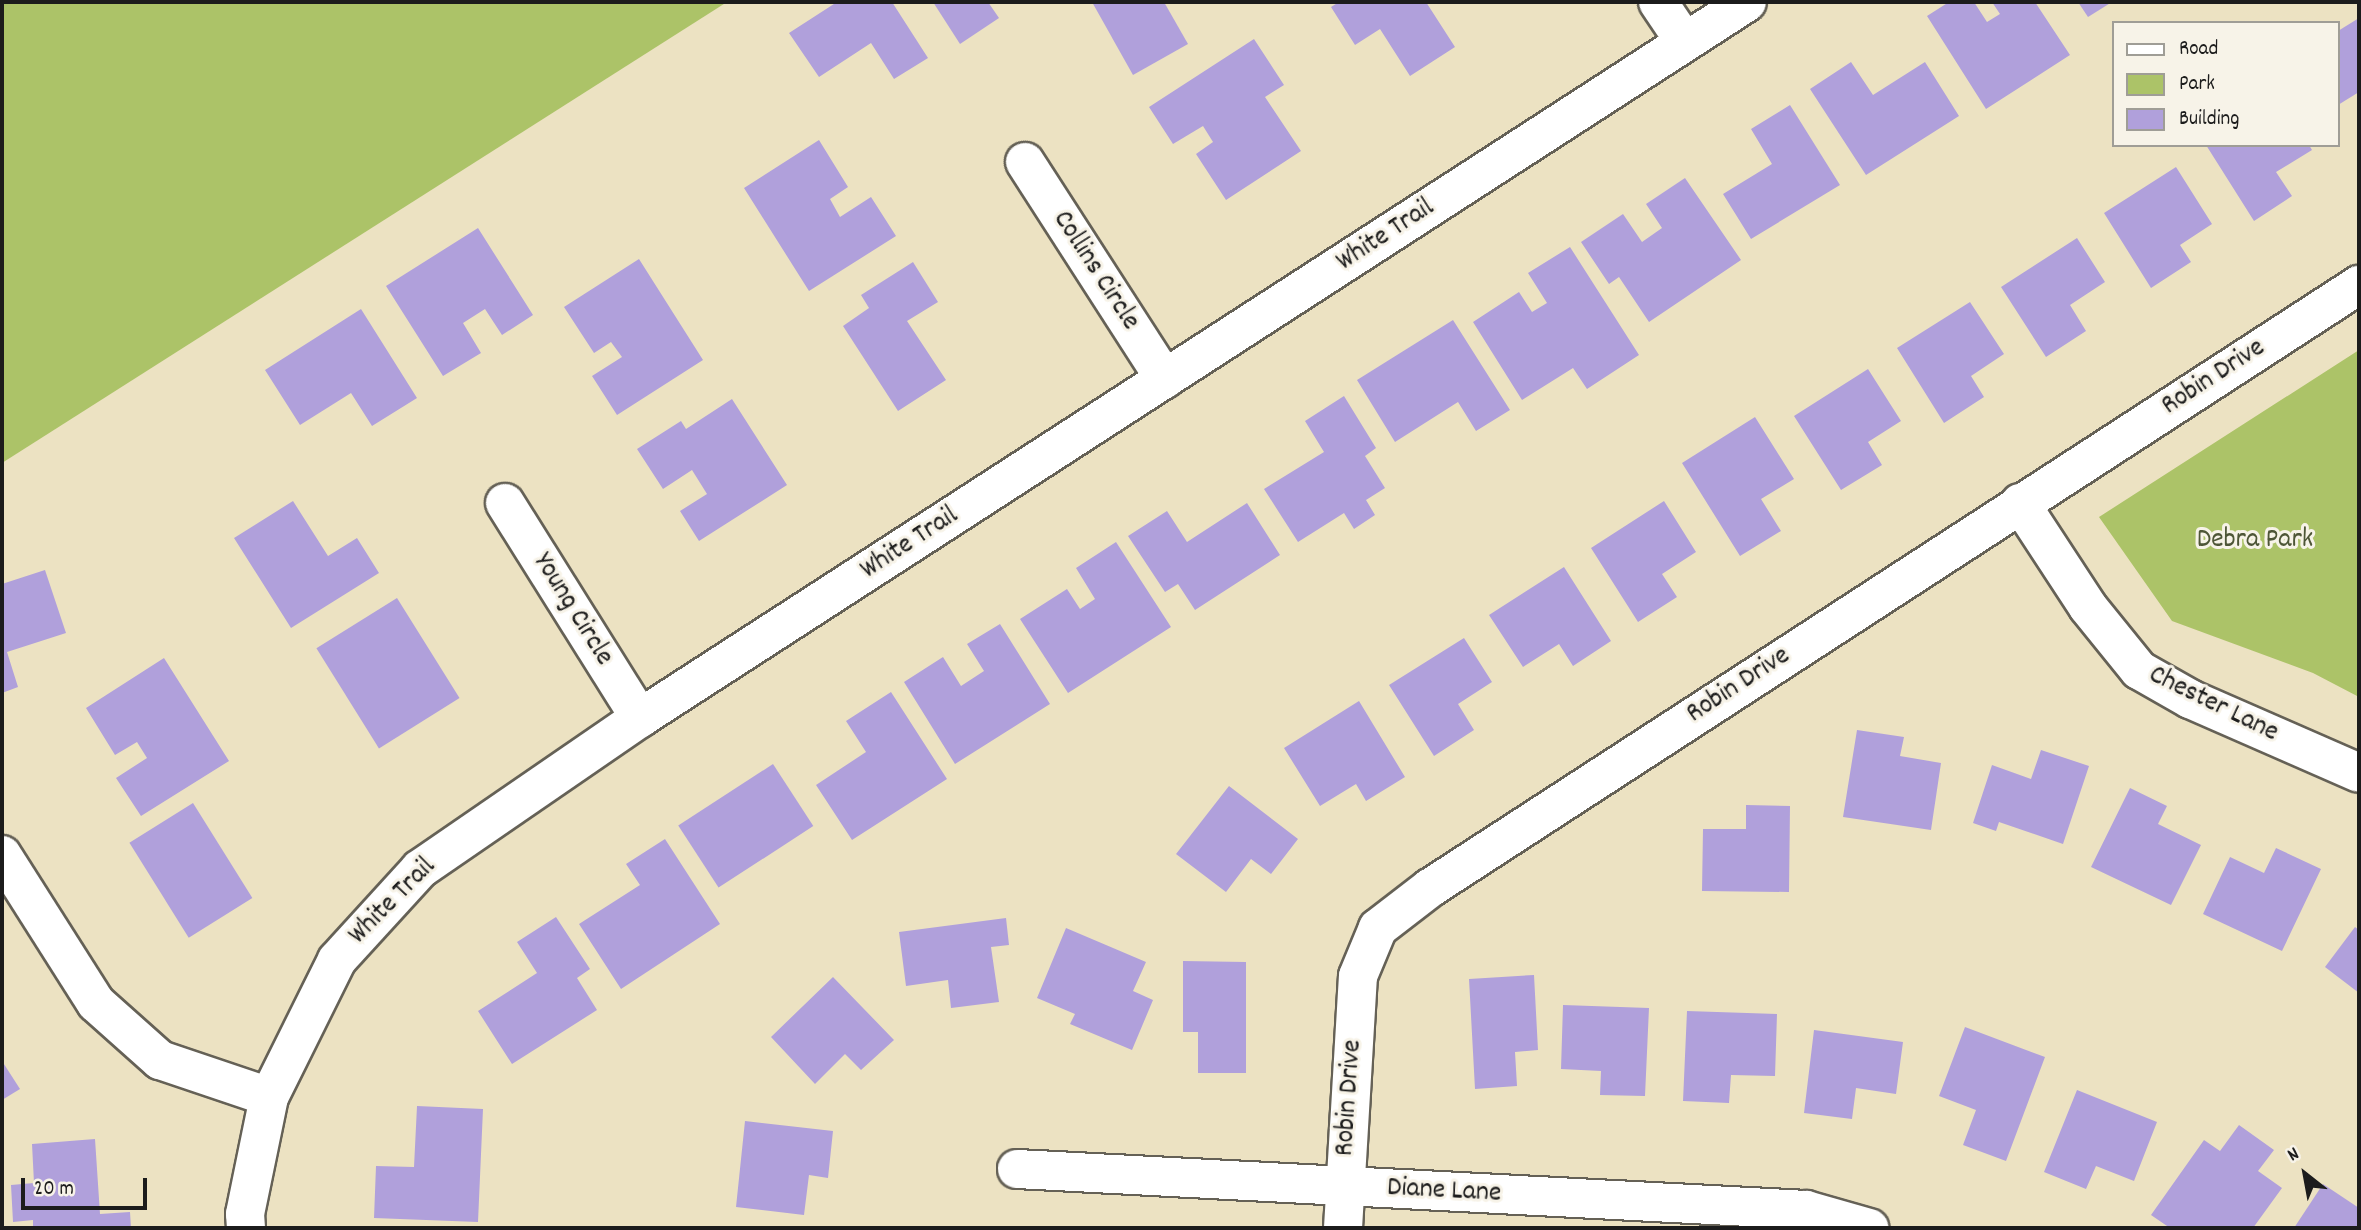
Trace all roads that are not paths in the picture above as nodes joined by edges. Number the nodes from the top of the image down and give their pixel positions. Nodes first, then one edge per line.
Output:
1 (1658, 2) edge
2 (1747, 2) edge
3 (1685, 42) junction
4 (1025, 162) dead end
5 (2359, 285) edge
6 (1165, 379) junction
7 (505, 503) dead end
8 (2020, 503) junction
9 (640, 718) junction
10 (2359, 773) edge
11 (2, 855) edge
12 (269, 1097) junction
13 (1017, 1169) dead end
14 (1345, 1185) junction
15 (246, 1228) edge
16 (1343, 1228) edge
17 (1869, 1228) edge

1 - 3 street
2 - 3 street, White Trail
3 - 6 street, White Trail
4 - 6 street, Collins Circle
5 - 8 street, Robin Drive
6 - 9 street, White Trail
7 - 9 street, Young Circle
8 - 10 street, Chester Lane
8 - 14 street, Robin Drive
9 - 12 street, White Trail
11 - 12 street
12 - 15 street, White Trail
13 - 14 street, Diane Lane
14 - 16 street, Robin Drive
14 - 17 street, Diane Lane

